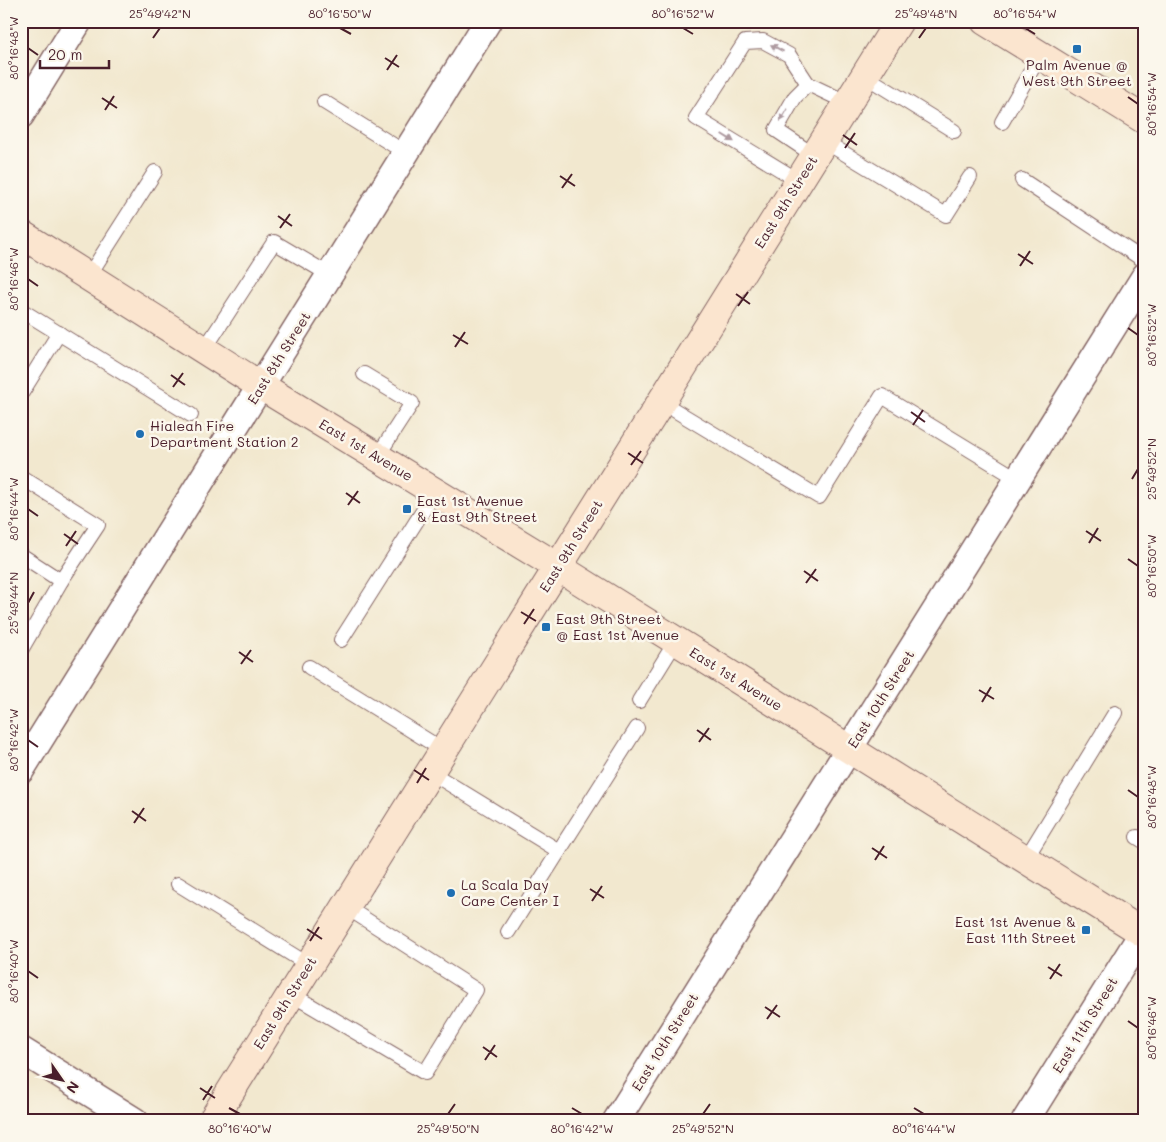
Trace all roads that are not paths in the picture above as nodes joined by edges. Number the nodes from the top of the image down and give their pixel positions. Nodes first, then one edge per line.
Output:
1 (79, 21) edge
2 (488, 21) edge
3 (899, 21) edge
4 (985, 21) edge
5 (1040, 55) junction
6 (865, 76) junction
7 (808, 84) junction
8 (324, 102) dead end
9 (848, 103) junction
10 (21, 115) edge
11 (1145, 120) edge
12 (1002, 122) dead end
13 (954, 131) dead end
14 (819, 149) junction
15 (406, 153) junction
16 (155, 172) dead end
17 (970, 177) dead end
18 (1022, 180) dead end
19 (799, 181) junction
20 (21, 234) edge
21 (1145, 261) edge
22 (330, 275) junction
23 (88, 276) junction
24 (1145, 276) edge
25 (21, 310) edge
26 (59, 333) junction
27 (204, 350) junction
28 (364, 374) dead end
29 (261, 386) junction
30 (21, 394) edge
31 (661, 402) junction
32 (191, 415) dead end
33 (377, 457) junction
34 (21, 477) edge
35 (1018, 479) junction
36 (435, 492) junction
37 (21, 555) edge
38 (558, 567) junction
39 (61, 580) junction
40 (341, 640) dead end
41 (676, 641) junction
42 (21, 650) edge
43 (309, 668) dead end
44 (640, 702) dead end
45 (1115, 713) dead end
46 (637, 728) dead end
47 (849, 750) junction
48 (437, 761) junction
49 (21, 770) edge
50 (559, 851) junction
51 (1025, 860) junction
52 (178, 884) dead end
53 (346, 907) junction
54 (508, 932) dead end
55 (1144, 932) edge
56 (309, 965) junction
57 (291, 994) junction
58 (21, 1050) edge
59 (135, 1121) edge
60 (212, 1121) edge
61 (616, 1121) edge
62 (1024, 1121) edge

1 - 10 street
2 - 15 street, East 8th Street
3 - 6 main road, East 9th Street
4 - 5 main road
5 - 11 main road
5 - 12 lane
6 - 9 main road, East 9th Street
6 - 13 lane
7 - 9 lane
7 -> 14 lane
7 -> 19 lane
8 - 15 lane
9 - 14 main road, East 9th Street
14 - 17 lane
14 - 19 main road, East 9th Street
15 - 22 street, East 8th Street
16 - 23 lane
18 - 21 lane
19 - 31 main road, East 9th Street
20 - 23 main road, East 1st Avenue
22 - 27 lane
22 - 29 street, East 8th Street
23 - 27 main road, East 1st Avenue
24 - 35 street, East 10th Street
25 - 26 lane
26 - 30 lane
26 - 32 lane
27 - 29 main road, East 1st Avenue
28 - 33 lane
29 - 33 main road, East 1st Avenue
29 - 49 street, East 8th Street
31 - 35 lane
31 - 38 main road, East 9th Street
33 - 36 main road, East 1st Avenue
34 - 39 lane
35 - 47 street, East 10th Street
36 - 38 main road, East 1st Avenue
36 - 40 lane
37 - 39 lane
38 - 41 main road, East 1st Avenue
38 - 48 main road, East 9th Street
39 - 42 lane
41 - 44 lane
41 - 47 main road, East 1st Avenue
43 - 48 lane
45 - 51 lane
46 - 50 lane
47 - 51 main road, East 1st Avenue
47 - 61 street, East 10th Street
48 - 50 lane
48 - 53 main road, East 9th Street
50 - 54 lane
51 - 55 main road, East 1st Avenue
52 - 56 lane
53 - 56 main road, East 9th Street
53 - 57 lane
55 - 62 street, East 11th Street
56 - 57 main road, East 9th Street
57 - 60 main road, East 9th Street
58 - 59 street

